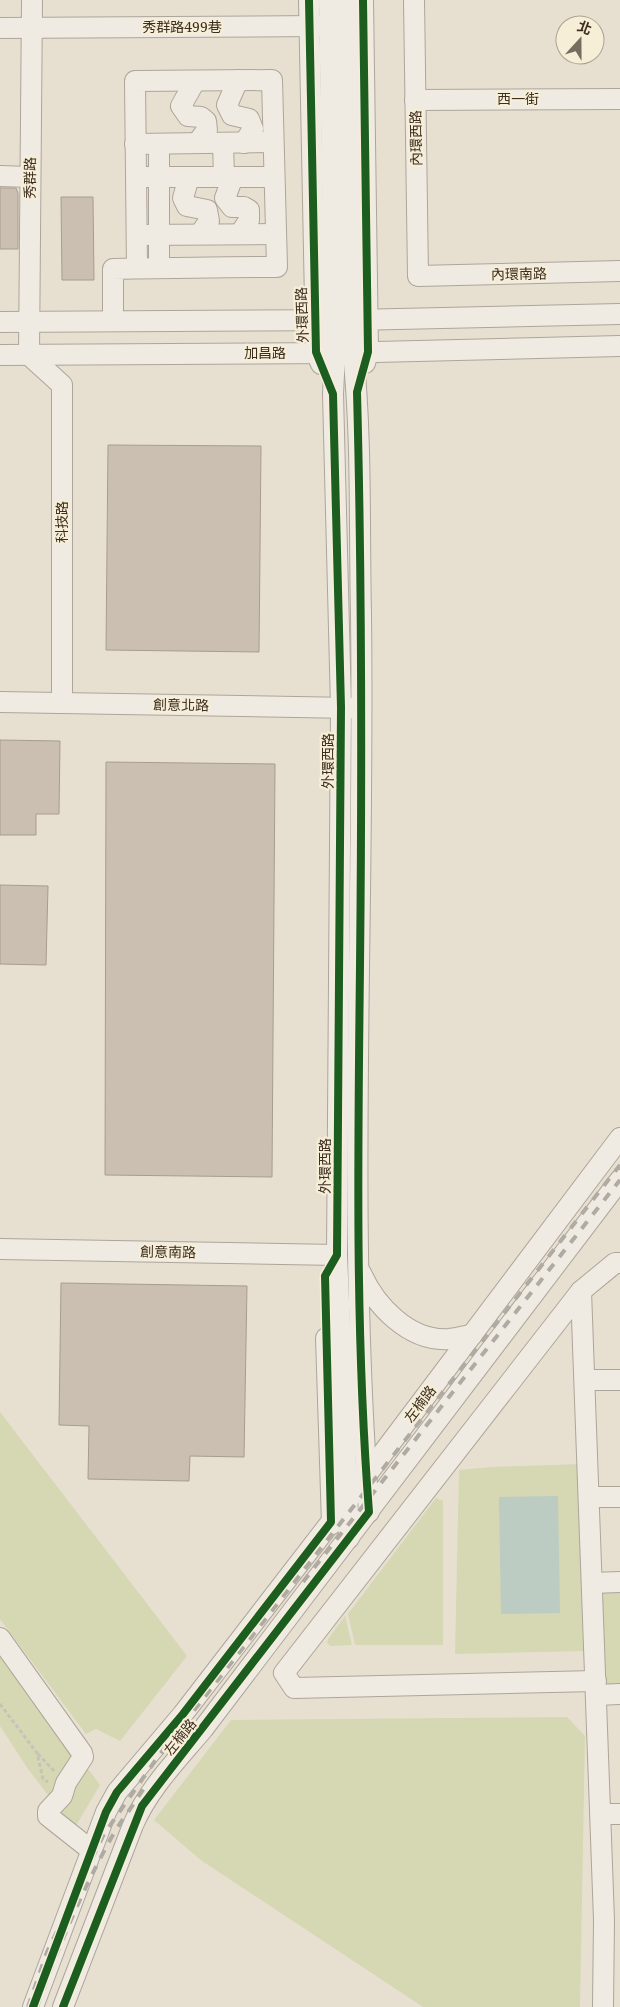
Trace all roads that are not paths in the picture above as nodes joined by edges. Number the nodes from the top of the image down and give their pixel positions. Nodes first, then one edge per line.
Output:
1 (32, 0) edge
2 (309, 0) edge
3 (329, 0) edge
4 (346, 0) edge
5 (363, 0) edge
6 (414, 0) edge
7 (347, 25) junction
8 (309, 26) junction
9 (0, 28) edge
10 (31, 28) junction
11 (195, 80) junction
12 (238, 80) junction
13 (620, 99) edge
14 (415, 100) junction
15 (273, 142) junction
16 (223, 143) junction
17 (244, 143) junction
18 (135, 144) junction
19 (159, 144) junction
20 (188, 144) junction
21 (0, 176) edge
22 (30, 177) junction
23 (136, 177) junction
24 (184, 177) junction
25 (228, 177) junction
26 (159, 178) junction
27 (274, 178) junction
28 (137, 234) junction
29 (159, 234) junction
30 (190, 234) junction
31 (233, 234) junction
32 (276, 234) junction
33 (227, 267) junction
34 (137, 268) junction
35 (159, 268) junction
36 (181, 268) junction
37 (620, 272) edge
38 (418, 276) joint
39 (620, 314) edge
40 (342, 320) junction
41 (113, 321) junction
42 (0, 322) edge
43 (29, 322) junction
44 (620, 346) edge
45 (343, 352) junction
46 (0, 355) edge
47 (29, 355) junction
48 (0, 702) edge
49 (62, 703) junction
50 (341, 707) junction
51 (362, 708) junction
52 (620, 1138) edge
53 (620, 1180) edge
54 (0, 1249) edge
55 (337, 1255) junction
56 (618, 1263) edge
57 (358, 1267) junction
58 (581, 1291) junction
59 (472, 1335) junction
60 (585, 1380) junction
61 (620, 1380) edge
62 (366, 1476) junction
63 (620, 1496) edge
64 (589, 1497) junction
65 (347, 1500) junction
66 (368, 1512) junction
67 (332, 1522) junction
68 (349, 1538) junction
69 (332, 1558) junction
70 (592, 1582) junction
71 (620, 1582) edge
72 (0, 1638) edge
73 (596, 1688) junction
74 (620, 1694) edge
75 (610, 1814) edge
76 (91, 1850) junction
77 (612, 1920) edge
78 (33, 2007) edge
79 (64, 2007) edge
80 (603, 2007) edge

1 - 10 street, 秀群路
2 - 8 street, 外環西路
3 - 7 street, 外環西路
4 - 7 street, 外環西路
5 - 7 street, 外環西路
6 - 14 street, 內環西路
7 - 8 street, 秀群路499巷
7 - 40 street, 外環西路
7 - 40 street, 外環西路
8 - 10 street, 秀群路499巷
8 - 40 street, 外環西路
9 - 10 street, 秀群路499巷
10 - 22 street, 秀群路
11 - 12 street
11 - 18 street
11 - 20 street
12 - 15 street
12 - 17 street
13 - 14 street, 西一街
14 - 38 street, 內環西路
15 - 17 street
15 - 27 street
16 - 17 street
16 - 20 street
16 - 25 street
18 - 19 street
18 - 23 street
19 - 20 street
19 - 26 street
20 - 24 street
21 - 22 street
22 - 43 street, 秀群路
23 - 26 street
23 - 28 street
24 - 25 street
24 - 26 street
24 - 30 street
25 - 27 street
25 - 31 street
26 - 29 street
27 - 32 street
28 - 29 street
28 - 34 street
29 - 30 street
29 - 35 street
30 - 31 street
30 - 36 street
31 - 32 street
31 - 33 street
32 - 33 street
33 - 36 street
34 - 35 street
34 - 41 street
35 - 36 street
37 - 38 street, 內環南路
39 - 40 street
40 - 41 street
40 - 45 street, 外環西路
40 - 45 street, 外環西路
41 - 43 street
42 - 43 street
43 - 47 street, 秀群路
44 - 45 street, 加昌路
45 - 47 street, 加昌路
45 - 50 street, 外環西路
45 - 51 street, 外環西路
46 - 47 street, 加昌路
47 - 49 street, 科技路
48 - 49 street, 創意北路
49 - 50 street, 創意北路
50 - 51 street, 創意北路
50 - 55 street, 外環西路
51 - 57 street, 外環西路
52 - 59 street, 左楠路
53 - 66 street, 左楠路
54 - 55 street, 創意南路
55 - 65 street, 外環西路
55 - 67 street, 外環西路
56 - 58 street
57 - 59 street, 外環西路
57 - 62 street, 外環西路
58 - 60 street
58 - 73 street
59 - 62 street, 左楠路
60 - 61 street
60 - 64 street
62 - 65 street, 左楠路
62 - 66 street, 外環西路
63 - 64 street
64 - 70 street
65 - 67 street, 左楠路
65 - 68 street, 外環西路
66 - 68 street, 左楠路
67 - 69 street, 外環西路
67 - 76 street, 左楠路
68 - 69 street, 左楠路
69 - 79 street, 左楠路
70 - 71 street
70 - 73 street
72 - 76 street
73 - 74 street
73 - 75 street
75 - 77 street
76 - 78 street, 左楠路
77 - 80 street

